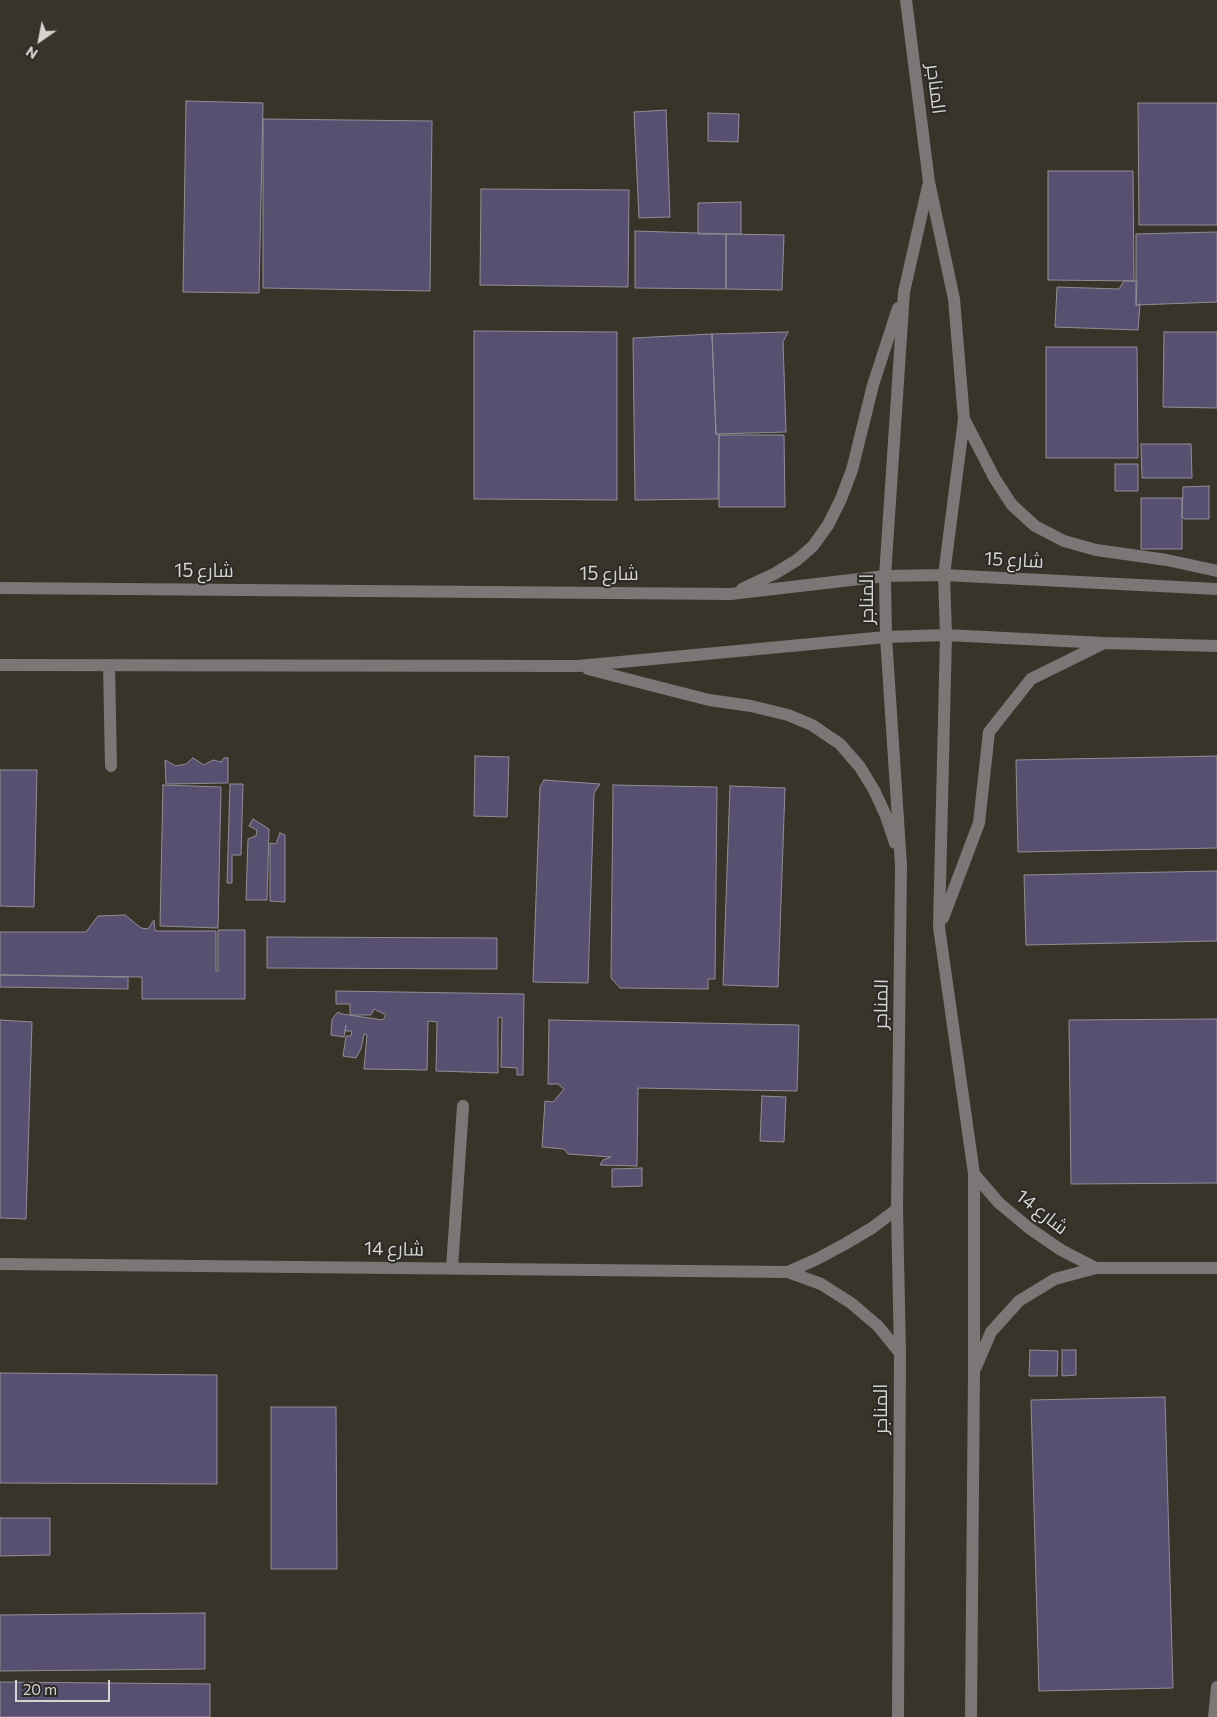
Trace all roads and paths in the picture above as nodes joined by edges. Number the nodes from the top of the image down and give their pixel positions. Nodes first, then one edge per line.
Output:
1 (906, 0) edge
2 (929, 182) junction
3 (904, 292) junction
4 (964, 419) junction
5 (1217, 571) edge
6 (944, 575) junction
7 (885, 576) junction
8 (0, 588) edge
9 (1217, 589) edge
10 (732, 594) junction
11 (946, 636) junction
12 (886, 637) junction
13 (1104, 644) junction
14 (1217, 646) edge
15 (0, 665) edge
16 (109, 665) junction
17 (578, 666) junction
18 (111, 766) dead end
19 (901, 865) junction
20 (939, 927) junction
21 (463, 1106) dead end
22 (974, 1174) junction
23 (897, 1209) junction
24 (0, 1264) edge
25 (452, 1268) junction
26 (1096, 1268) junction
27 (1217, 1268) edge
28 (788, 1272) junction
29 (900, 1353) junction
30 (974, 1371) junction
31 (1217, 1687) edge
32 (898, 1717) edge
33 (970, 1717) edge
34 (1214, 1717) edge

1 - 2 street, المناجر
2 - 3 street, المناجر
2 - 4 street, المناجر
3 - 7 street, المناجر
3 - 10 street, المناجر
4 - 5 street, شارع 15
4 - 6 street, المناجر
6 - 7 street, شارع 15
6 - 9 street, شارع 15
6 - 11 street, المناجر
7 - 10 street, شارع 15
7 - 12 street, المناجر
8 - 10 street, شارع 15
11 - 12 street
11 - 13 street
11 - 20 street, المناجر
12 - 17 street
12 - 19 street, المناجر
13 - 14 street
13 - 20 street, المناجر
15 - 16 street
16 - 17 street
16 - 18 street
17 - 19 street
19 - 23 street, المناجر
20 - 22 street, المناجر
21 - 25 street
22 - 26 street, شارع 14
22 - 30 street, المناجر
23 - 28 street, شارع 14
23 - 29 street, المناجر
24 - 25 street, شارع 14
25 - 28 street, شارع 14
26 - 27 street, شارع 14
26 - 30 street, شارع 14
28 - 29 street, شارع 14
29 - 32 street, المناجر
30 - 33 street, المناجر
31 - 34 street

